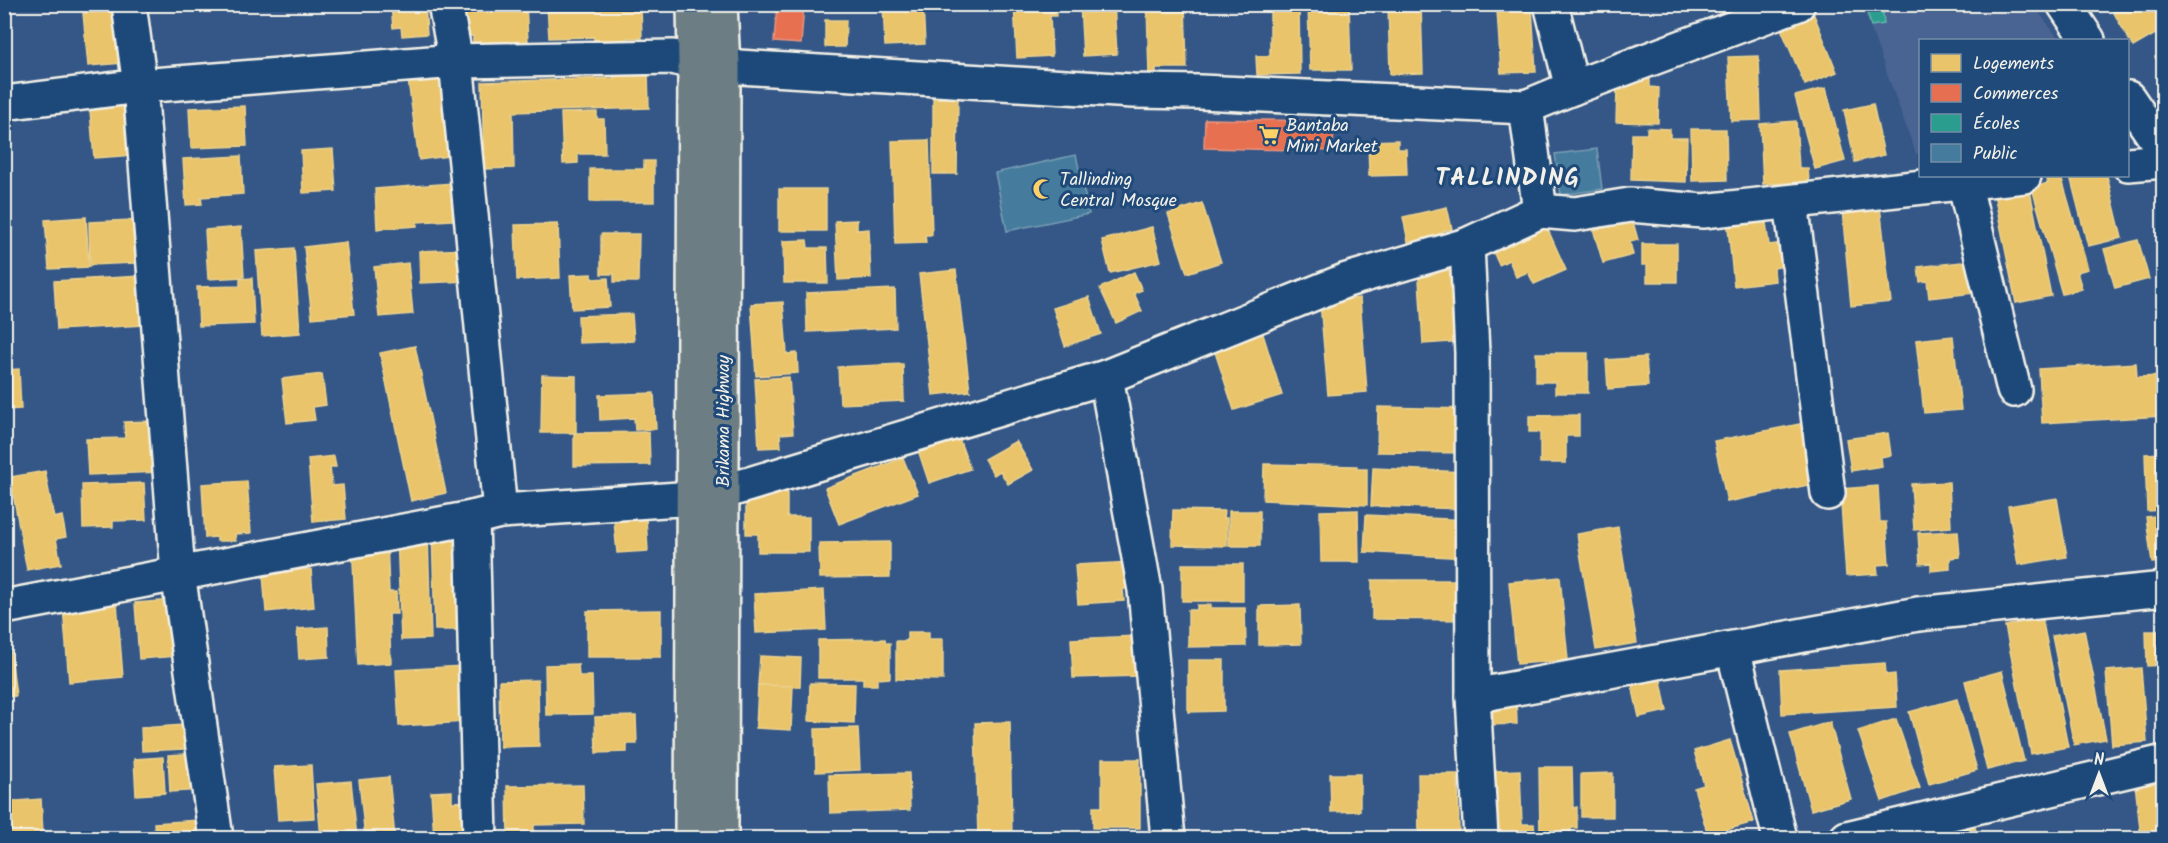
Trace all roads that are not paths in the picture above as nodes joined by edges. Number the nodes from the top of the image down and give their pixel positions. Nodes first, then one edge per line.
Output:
1 (129, 4) edge
2 (445, 4) edge
3 (675, 4) edge
4 (720, 4) edge
5 (1551, 4) edge
6 (1798, 4) edge
7 (2064, 4) edge
8 (2087, 39) edge
9 (702, 42) edge
10 (456, 61) junction
11 (140, 86) junction
12 (1572, 88) junction
13 (2129, 101) edge
14 (4, 103) edge
15 (1526, 107) junction
16 (2161, 144) edge
17 (2129, 163) edge
18 (2015, 177) edge
19 (1964, 182) junction
20 (1791, 202) junction
21 (1540, 211) junction
22 (1467, 245) junction
23 (1106, 376) junction
24 (2014, 390) dead end
25 (1828, 494) dead end
26 (708, 495) junction
27 (486, 514) junction
28 (178, 573) junction
29 (2163, 588) edge
30 (4, 607) edge
31 (1733, 649) junction
32 (1473, 696) junction
33 (2163, 762) edge
34 (216, 838) edge
35 (480, 838) edge
36 (692, 838) edge
37 (721, 838) edge
38 (1168, 838) edge
39 (1481, 838) edge
40 (1780, 838) edge
41 (1847, 838) edge

1 - 11 street
2 - 10 street
3 - 9 street
4 - 9 highway, Brikama Highway
5 - 12 street
6 - 12 street
7 - 8 street
9 - 10 street
9 - 15 street
9 - 26 highway, Brikama Highway
10 - 11 street
10 - 27 street
11 - 14 street
11 - 28 street
12 - 15 street
13 - 16 street
15 - 21 street
16 - 17 street
18 - 19 street
19 - 20 street
19 - 24 street
20 - 21 street
20 - 25 street
21 - 22 street
22 - 23 street
22 - 32 street
23 - 26 street
23 - 38 street
26 - 27 street
26 - 36 highway, Brikama Highway
26 - 37 highway, Brikama Highway
27 - 28 street
27 - 35 street
28 - 30 street
28 - 34 street
29 - 31 street
31 - 32 street
31 - 40 street
32 - 39 street
33 - 41 street

